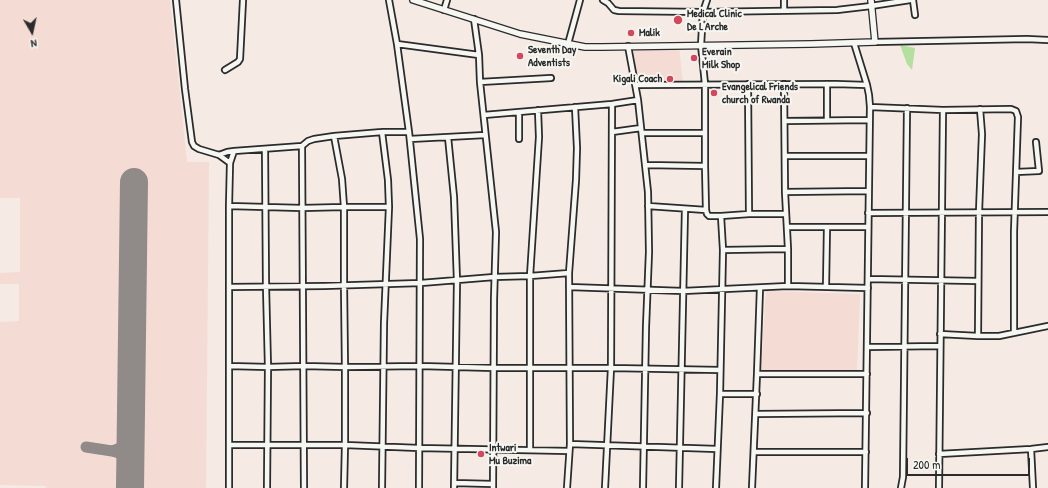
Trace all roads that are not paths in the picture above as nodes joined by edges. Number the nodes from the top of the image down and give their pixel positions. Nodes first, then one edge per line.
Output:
1 (176, 0) edge
2 (243, 0) edge
3 (389, 0) edge
4 (413, 0) edge
5 (447, 0) edge
6 (580, 0) edge
7 (603, 0) edge
8 (707, 0) edge
9 (784, 0) edge
10 (870, 0) edge
11 (911, 0) edge
12 (872, 6) junction
13 (444, 10) junction
14 (784, 11) junction
15 (703, 12) junction
16 (915, 15) dead end
17 (474, 19) junction
18 (1048, 40) edge
19 (875, 42) junction
20 (854, 43) junction
21 (397, 44) junction
22 (568, 44) junction
23 (701, 45) junction
24 (628, 46) junction
25 (479, 55) junction
26 (225, 70) dead end
27 (551, 78) dead end
28 (480, 82) junction
29 (705, 84) junction
30 (748, 84) junction
31 (784, 84) junction
32 (827, 84) junction
33 (636, 85) junction
34 (867, 85) junction
35 (638, 100) junction
36 (612, 104) junction
37 (575, 107) junction
38 (870, 107) junction
39 (907, 108) junction
40 (980, 109) junction
41 (538, 110) junction
42 (943, 110) junction
43 (519, 112) junction
44 (484, 115) junction
45 (827, 120) junction
46 (869, 120) junction
47 (784, 121) junction
48 (641, 131) junction
49 (382, 132) junction
50 (409, 132) junction
51 (612, 132) junction
52 (705, 133) junction
53 (486, 135) junction
54 (334, 136) junction
55 (448, 137) junction
56 (410, 139) junction
57 (519, 139) dead end
58 (1036, 142) dead end
59 (302, 146) junction
60 (266, 149) junction
61 (234, 151) junction
62 (219, 155) junction
63 (785, 156) junction
64 (869, 156) junction
65 (230, 163) junction
66 (646, 165) junction
67 (705, 166) junction
68 (1016, 172) junction
69 (868, 191) junction
70 (785, 192) junction
71 (229, 206) junction
72 (266, 206) junction
73 (344, 206) junction
74 (648, 206) junction
75 (389, 207) junction
76 (302, 208) junction
77 (685, 209) junction
78 (706, 210) junction
79 (906, 212) junction
80 (979, 212) junction
81 (1048, 212) edge
82 (941, 213) junction
83 (1014, 213) junction
84 (749, 214) junction
85 (786, 214) junction
86 (868, 214) junction
87 (721, 216) junction
88 (787, 227) junction
89 (826, 227) junction
90 (868, 227) junction
91 (788, 249) junction
92 (722, 250) junction
93 (569, 273) junction
94 (530, 276) junction
95 (494, 277) junction
96 (868, 279) junction
97 (905, 279) junction
98 (941, 280) junction
99 (457, 281) junction
100 (978, 281) junction
101 (421, 283) junction
102 (344, 285) junction
103 (386, 285) junction
104 (266, 286) junction
105 (304, 286) junction
106 (788, 286) junction
107 (229, 287) junction
108 (569, 287) junction
109 (826, 287) junction
110 (760, 288) junction
111 (868, 288) junction
112 (611, 289) junction
113 (647, 289) junction
114 (722, 290) junction
115 (683, 291) junction
116 (1048, 326) edge
117 (940, 334) junction
118 (1014, 334) junction
119 (978, 336) junction
120 (905, 346) junction
121 (940, 346) junction
122 (868, 347) junction
123 (229, 366) junction
124 (304, 366) junction
125 (345, 366) junction
126 (383, 366) junction
127 (420, 366) junction
128 (268, 367) junction
129 (456, 367) junction
130 (494, 368) junction
131 (530, 368) junction
132 (569, 368) junction
133 (611, 368) junction
134 (645, 369) junction
135 (682, 370) junction
136 (720, 370) junction
137 (757, 374) junction
138 (867, 374) junction
139 (720, 394) junction
140 (757, 394) junction
141 (756, 414) junction
142 (866, 414) junction
143 (570, 444) junction
144 (229, 445) junction
145 (267, 445) junction
146 (305, 445) junction
147 (345, 445) junction
148 (607, 445) junction
149 (644, 446) junction
150 (383, 447) junction
151 (1048, 447) edge
152 (420, 448) junction
153 (680, 448) junction
154 (455, 449) junction
155 (717, 449) junction
156 (1031, 449) junction
157 (494, 450) junction
158 (530, 450) junction
159 (569, 451) junction
160 (754, 452) junction
161 (866, 452) junction
162 (939, 454) junction
163 (454, 486) edge
164 (493, 486) edge
165 (229, 488) edge
166 (268, 488) edge
167 (304, 488) edge
168 (344, 488) edge
169 (382, 488) edge
170 (419, 488) edge
171 (567, 488) edge
172 (605, 488) edge
173 (643, 488) edge
174 (679, 488) edge
175 (716, 488) edge
176 (752, 488) edge
177 (865, 488) edge
178 (900, 488) edge
179 (939, 488) edge
180 (1033, 488) edge

1 - 62 street
2 - 26 street
3 - 21 street
4 - 13 street
5 - 13 street
6 - 22 street
7 - 15 street
8 - 15 street
9 - 14 street
10 - 12 street
11 - 12 street
11 - 16 street
12 - 14 street
12 - 19 street
13 - 17 street
14 - 15 street
15 - 23 street
17 - 22 street
17 - 25 street
18 - 19 street
19 - 20 street
20 - 23 street
20 - 34 street
21 - 25 street
21 - 50 street
22 - 24 street
23 - 24 street
23 - 29 street
24 - 33 street
25 - 28 street
27 - 28 street
28 - 44 street
29 - 30 street
29 - 33 street
29 - 52 street
30 - 31 street
30 - 84 street
31 - 32 street
31 - 47 street
32 - 34 street
32 - 45 street
33 - 35 street
34 - 38 street
35 - 36 street
35 - 48 street
36 - 37 street
36 - 51 street
37 - 41 street
37 - 93 street
38 - 39 street
38 - 46 street
39 - 42 street
39 - 79 street
40 - 42 street
40 - 68 street
40 - 80 street
41 - 43 street
41 - 94 street
42 - 82 street
43 - 44 street
43 - 57 street
44 - 53 street
45 - 46 street
45 - 47 street
46 - 64 street
47 - 63 street
48 - 51 street
48 - 52 street
48 - 66 street
49 - 50 street
49 - 54 street
49 - 75 street
50 - 56 street
51 - 112 street
52 - 67 street
53 - 55 street
53 - 95 street
54 - 59 street
54 - 73 street
55 - 56 street
55 - 99 street
56 - 101 street
58 - 68 street
59 - 60 street
59 - 76 street
60 - 61 street
60 - 72 street
61 - 62 street
61 - 65 street
62 - 65 street
63 - 64 street
63 - 70 street
64 - 69 street
65 - 71 street
66 - 67 street
66 - 74 street
67 - 78 street
68 - 83 street
69 - 70 street
69 - 86 street
70 - 85 street
71 - 72 street
71 - 107 street
72 - 76 street
72 - 104 street
73 - 75 street
73 - 76 street
73 - 102 street
74 - 77 street
74 - 113 street
75 - 103 street
76 - 105 street
77 - 78 street
77 - 115 street
78 - 87 street
79 - 82 street
79 - 86 street
79 - 97 street
80 - 82 street
80 - 83 street
80 - 100 street
81 - 83 street
82 - 98 street
83 - 118 street
84 - 85 street
84 - 87 street
85 - 88 street
86 - 90 street
87 - 92 street
88 - 89 street
88 - 91 street
89 - 90 street
89 - 109 street
90 - 96 street
91 - 92 street
91 - 106 street
92 - 114 street
93 - 94 street
93 - 108 street
94 - 95 street
94 - 131 street
95 - 99 street
95 - 130 street
96 - 97 street
96 - 111 street
97 - 98 street
97 - 120 street
98 - 100 street
98 - 117 street
99 - 101 street
99 - 129 street
100 - 119 street
101 - 103 street
101 - 127 street
102 - 103 street
102 - 105 street
102 - 125 street
103 - 126 street
104 - 105 street
104 - 107 street
104 - 128 street
105 - 124 street
106 - 109 street
106 - 110 street
107 - 123 street
108 - 112 street
108 - 132 street
109 - 111 street
110 - 114 street
110 - 137 street
111 - 122 street
112 - 113 street
112 - 133 street
113 - 115 street
113 - 134 street
114 - 115 street
114 - 136 street
115 - 135 street
116 - 118 street
117 - 119 street
117 - 121 street
118 - 119 street
120 - 121 street
120 - 122 street
120 - 178 street
121 - 162 street
122 - 138 street
123 - 128 street
123 - 144 street
124 - 125 street
124 - 128 street
124 - 146 street
125 - 126 street
125 - 147 street
126 - 127 street
126 - 150 street
127 - 129 street
127 - 152 street
128 - 145 street
129 - 130 street
129 - 154 street
130 - 131 street
130 - 157 street
131 - 132 street
131 - 158 street
132 - 133 street
132 - 143 street
133 - 134 street
133 - 148 street
134 - 135 street
134 - 149 street
135 - 136 street
135 - 153 street
136 - 139 street
137 - 138 street
137 - 140 street
138 - 142 street
139 - 140 street
139 - 155 street
140 - 141 street
141 - 142 street
141 - 160 street
142 - 161 street
143 - 148 street
143 - 159 street
144 - 145 street
144 - 165 street
145 - 146 street
145 - 166 street
146 - 147 street
146 - 167 street
147 - 150 street
147 - 168 street
148 - 149 street
148 - 172 street
149 - 153 street
149 - 173 street
150 - 152 street
150 - 169 street
151 - 156 street
152 - 154 street
152 - 170 street
153 - 155 street
153 - 174 street
154 - 157 street
154 - 163 street
155 - 175 street
156 - 162 street
156 - 180 street
157 - 158 street
157 - 164 street
158 - 159 street
159 - 171 street
160 - 161 street
160 - 176 street
161 - 177 street
162 - 179 street
163 - 164 street

